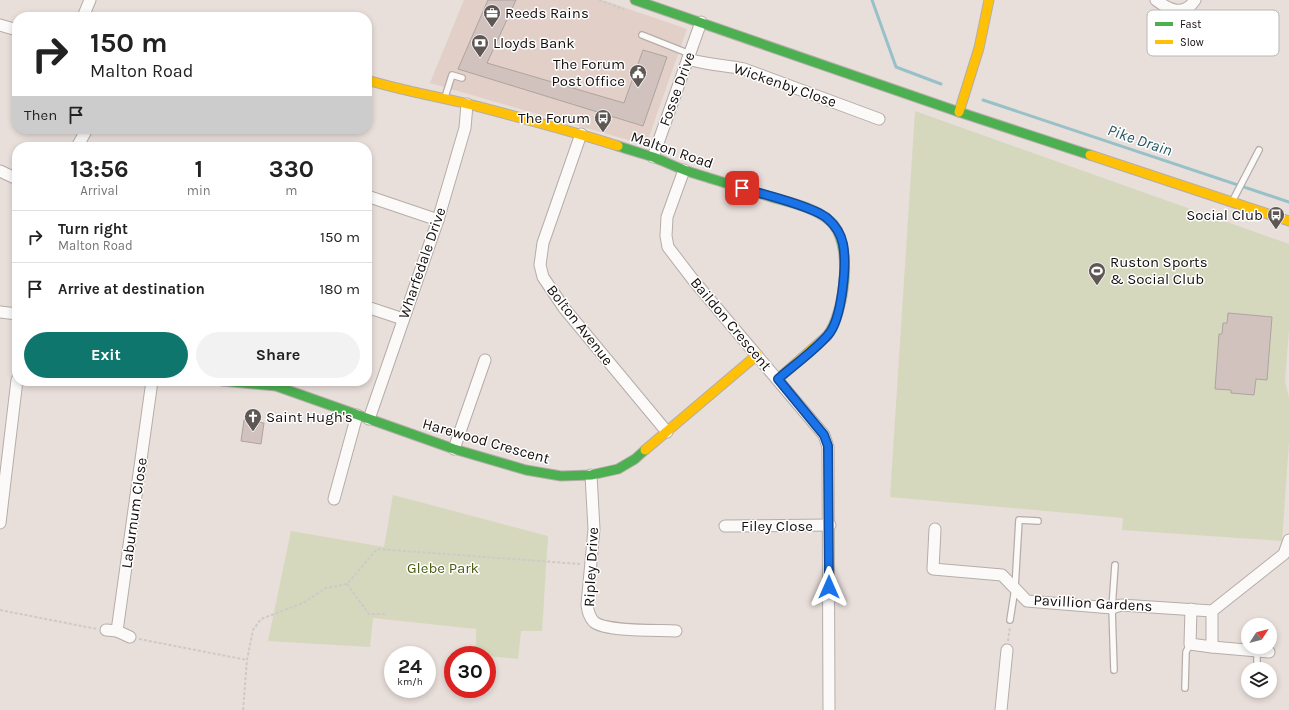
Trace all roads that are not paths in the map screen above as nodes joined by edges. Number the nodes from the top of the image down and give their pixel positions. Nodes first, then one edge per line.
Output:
1 (90, 0) edge
2 (635, 0) edge
3 (989, 0) edge
4 (1156, 0) edge
5 (1195, 0) edge
6 (1173, 10) edge
7 (1183, 10) edge
8 (85, 12) edge
9 (701, 22) junction
10 (0, 25) edge
11 (12, 29) edge
12 (642, 35) dead end
13 (689, 56) junction
14 (462, 78) dead end
15 (372, 82) edge
16 (444, 99) junction
17 (467, 104) junction
18 (959, 112) junction
19 (880, 119) dead end
20 (581, 134) junction
21 (1259, 150) dead end
22 (653, 157) junction
23 (684, 170) junction
24 (0, 171) edge
25 (12, 177) edge
26 (372, 198) edge
27 (1232, 202) junction
28 (438, 220) junction
29 (1289, 221) edge
30 (372, 309) edge
31 (0, 312) edge
32 (12, 313) edge
33 (403, 319) junction
34 (757, 355) junction
35 (485, 360) dead end
36 (778, 379) junction
37 (16, 386) edge
38 (151, 386) edge
39 (276, 386) edge
40 (357, 415) junction
41 (369, 419) junction
42 (667, 432) junction
43 (454, 449) junction
44 (591, 475) junction
45 (334, 499) dead end
46 (1038, 521) dead end
47 (0, 523) edge
48 (830, 525) junction
49 (725, 526) dead end
50 (935, 529) dead end
51 (1289, 540) edge
52 (1115, 565) dead end
53 (1015, 588) junction
54 (1112, 608) junction
55 (1191, 609) junction
56 (1212, 611) junction
57 (1010, 620) road end
58 (676, 631) dead end
59 (130, 636) road end
60 (1190, 644) junction
61 (1212, 647) junction
62 (1007, 650) road end
63 (1241, 650) edge
64 (1114, 670) dead end
65 (1185, 688) dead end
66 (829, 710) edge
67 (1001, 710) edge

1 - 8 street
2 - 9 street
3 - 18 street
4 - 6 street
5 - 7 street
9 - 13 street, Fosse Drive
9 - 18 street
10 - 11 street
12 - 13 lane
13 - 19 street, Wickenby Close
13 - 22 street, Fosse Drive
14 - 16 lane
15 - 16 street, Malton Road
16 - 17 street, Malton Road
17 - 20 street, Malton Road
17 - 28 street, Wharfedale Drive
18 - 27 street
20 - 22 street, Malton Road
20 - 42 street, Bolton Avenue
21 - 27 lane
22 - 23 street, Malton Road
23 - 34 street, Baildon Crescent
23 - 36 street, Malton Road
24 - 25 street
26 - 28 street
27 - 29 street
28 - 33 street, Wharfedale Drive
30 - 33 street
31 - 32 street
33 - 41 street, Wharfedale Drive
34 - 36 street, Baildon Crescent
34 - 42 street, Harewood Crescent
35 - 43 street
36 - 48 street, Baildon Crescent
37 - 47 street
38 - 59 street, Laburnum Close
39 - 40 street, Harewood Crescent
40 - 41 street, Harewood Crescent
40 - 45 street
41 - 43 street, Harewood Crescent
42 - 44 street, Harewood Crescent
43 - 44 street, Harewood Crescent
44 - 58 street, Ripley Drive
46 - 53 lane
48 - 49 street, Filey Close
48 - 66 street, Baildon Crescent
50 - 53 street, Pavillion Gardens
51 - 56 street
52 - 54 lane
53 - 54 street, Pavillion Gardens
53 - 57 lane
54 - 55 street, Pavillion Gardens
54 - 64 lane
55 - 56 street, Pavillion Gardens
55 - 60 street
56 - 61 street
60 - 61 street
60 - 65 lane
61 - 63 street
62 - 67 street

